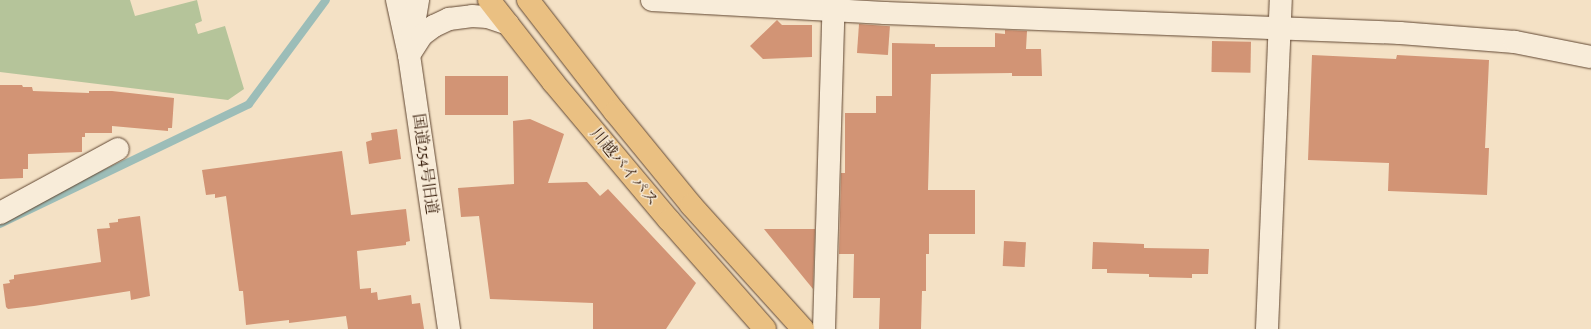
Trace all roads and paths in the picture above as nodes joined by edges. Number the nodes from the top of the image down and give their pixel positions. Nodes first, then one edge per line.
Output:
1 (397, 0) edge
2 (418, 0) edge
3 (489, 0) edge
4 (528, 0) edge
5 (652, 0) edge
6 (1281, 0) edge
7 (833, 5) edge
8 (508, 24) junction
9 (1279, 29) junction
10 (409, 55) junction
11 (1591, 57) edge
12 (118, 149) dead end
13 (0, 213) edge
14 (449, 329) edge
15 (765, 329) edge
16 (803, 329) edge
17 (824, 329) edge
18 (1267, 329) edge

1 - 10 street, 国道254号旧道
2 - 10 street
3 - 8 highway, 川越バイパス
4 - 16 highway, 川越バイパス
5 - 7 street
6 - 9 street
7 - 9 street
7 - 17 street
8 - 10 street
8 - 15 highway, 川越バイパス
9 - 11 street
9 - 18 street
10 - 14 street, 国道254号旧道
12 - 13 street

